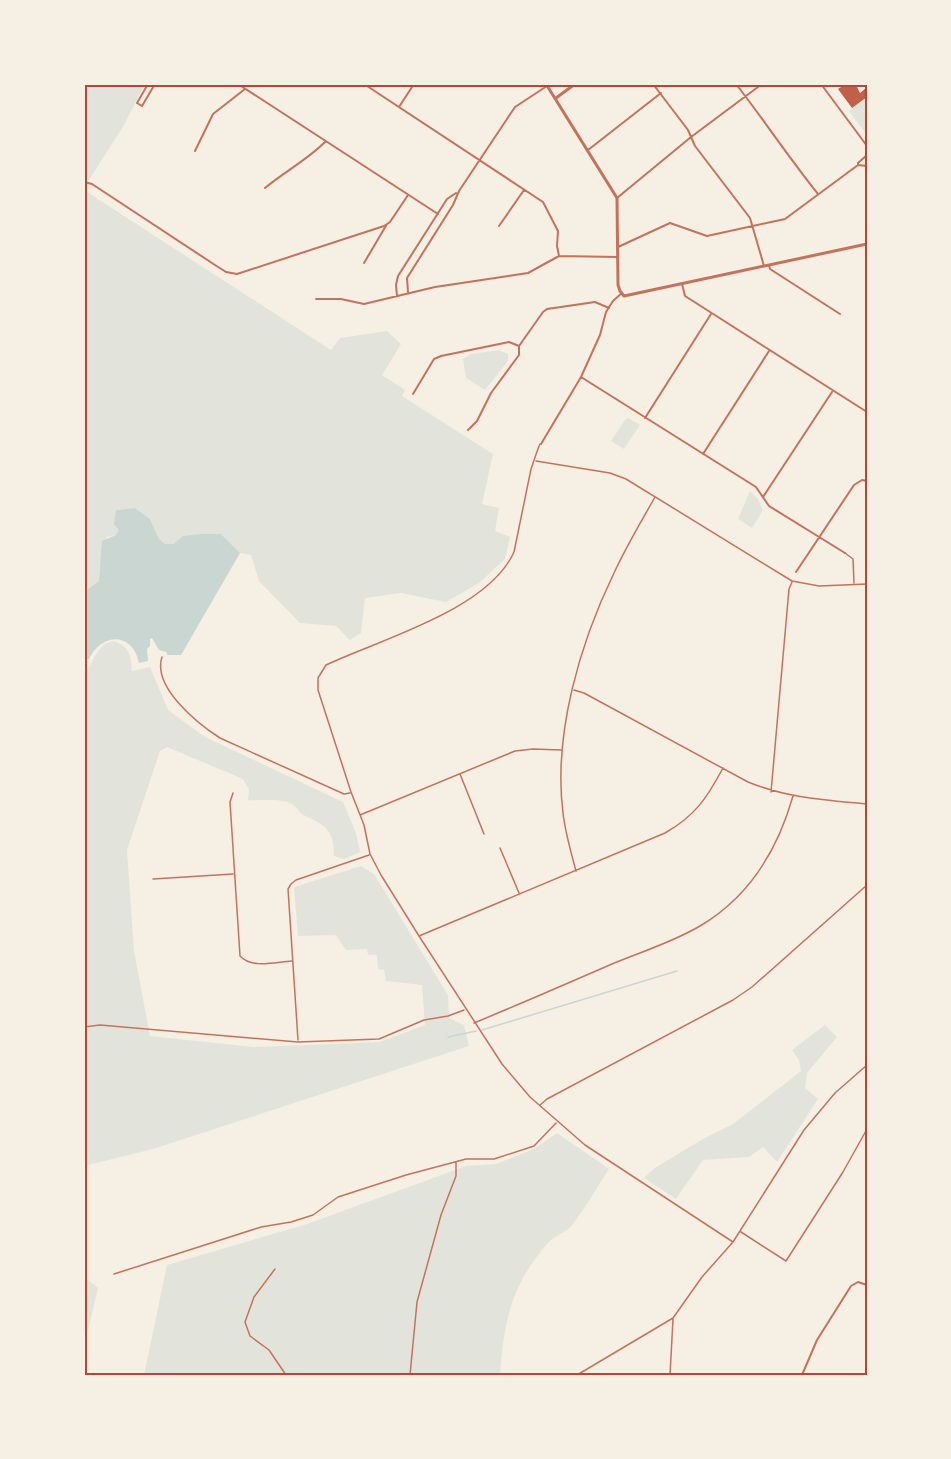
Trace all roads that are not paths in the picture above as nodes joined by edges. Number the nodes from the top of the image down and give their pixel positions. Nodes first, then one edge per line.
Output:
1 (147, 84) edge
2 (155, 84) edge
3 (237, 84) edge
4 (364, 84) edge
5 (414, 84) edge
6 (575, 84) edge
7 (653, 84) edge
8 (736, 84) edge
9 (762, 84) edge
10 (821, 84) edge
11 (547, 85) edge
12 (245, 89) junction
13 (661, 93) junction
14 (746, 96) junction
15 (556, 98) junction
16 (399, 107) junction
17 (691, 137) junction
18 (325, 142) junction
19 (867, 146) edge
20 (588, 150) junction
21 (195, 151) dead end
22 (867, 155) edge
23 (480, 161) junction
24 (858, 165) junction
25 (867, 166) edge
26 (84, 182) edge
27 (265, 189) dead end
28 (524, 190) junction
29 (459, 191) junction
30 (818, 194) junction
31 (408, 195) junction
32 (617, 198) junction
33 (438, 214) junction
34 (387, 225) junction
35 (499, 226) dead end
36 (754, 227) junction
37 (867, 244) edge
38 (618, 247) junction
39 (559, 256) junction
40 (618, 257) junction
41 (364, 263) dead end
42 (769, 265) junction
43 (764, 266) junction
44 (682, 284) junction
45 (409, 292) junction
46 (622, 294) junction
47 (397, 296) junction
48 (316, 299) dead end
49 (609, 308) junction
50 (712, 313) junction
51 (840, 314) dead end
52 (519, 345) junction
53 (769, 351) junction
54 (581, 377) junction
55 (833, 391) junction
56 (413, 394) dead end
57 (867, 412) edge
58 (645, 418) junction
59 (468, 430) dead end
60 (541, 444) joint
61 (704, 454) junction
62 (536, 461) junction
63 (867, 481) edge
64 (655, 496) junction
65 (763, 497) junction
66 (819, 537) junction
67 (845, 553) joint
68 (796, 572) dead end
69 (792, 581) junction
70 (854, 584) junction
71 (867, 584) edge
72 (162, 657) dead end
73 (573, 690) junction
74 (562, 750) junction
75 (723, 768) junction
76 (460, 774) junction
77 (351, 792) junction
78 (771, 792) junction
79 (233, 793) dead end
80 (793, 796) junction
81 (867, 804) edge
82 (360, 815) junction
83 (484, 834) dead end
84 (500, 849) dead end
85 (370, 854) junction
86 (576, 871) junction
87 (234, 874) junction
88 (153, 879) dead end
89 (867, 885) edge
90 (519, 894) junction
91 (419, 936) junction
92 (293, 961) junction
93 (465, 1009) junction
94 (474, 1023) junction
95 (84, 1027) edge
96 (298, 1042) junction
97 (867, 1065) edge
98 (539, 1106) junction
99 (557, 1123) junction
100 (867, 1129) edge
101 (456, 1162) junction
102 (740, 1232) junction
103 (734, 1242) junction
104 (275, 1269) dead end
105 (114, 1274) dead end
106 (867, 1285) edge
107 (673, 1318) junction
108 (286, 1375) edge
109 (410, 1375) edge
110 (577, 1375) edge
111 (670, 1375) edge
112 (802, 1375) edge

1 - 2 street
3 - 12 street
4 - 16 street
5 - 16 street
6 - 15 street
7 - 13 street
8 - 14 street
9 - 14 street
10 - 19 street
11 - 15 street
11 - 23 street
12 - 18 street
12 - 21 street
13 - 17 street
13 - 20 street
14 - 17 street
14 - 30 street
15 - 20 street
16 - 23 street
17 - 32 street
17 - 36 street
18 - 27 street
18 - 31 street
20 - 32 street
22 - 24 street
23 - 28 street
23 - 29 street
24 - 25 street
24 - 30 street
26 - 34 street
28 - 35 street
28 - 39 street
29 - 33 street
29 - 45 street
30 - 36 street
31 - 33 street
31 - 34 street
32 - 38 street
33 - 47 street
34 - 41 street
36 - 38 street
36 - 43 street
37 - 42 street
38 - 40 street
39 - 40 street
39 - 45 street
40 - 46 street
42 - 43 street
42 - 51 street
43 - 44 street
44 - 46 street
44 - 50 street
45 - 47 street
46 - 49 street
47 - 48 street
49 - 52 street
49 - 54 street
50 - 53 street
50 - 58 street
52 - 56 street
52 - 59 street
53 - 55 street
53 - 61 street
54 - 58 street
54 - 60 street
55 - 57 street
55 - 65 street
58 - 61 street
60 - 62 lane
61 - 65 street
62 - 64 lane
62 - 77 lane
63 - 66 street
64 - 69 lane
64 - 73 lane
65 - 66 street
66 - 67 street
66 - 68 street
67 - 70 lane
69 - 70 lane
69 - 78 lane
70 - 71 lane
72 - 77 lane
73 - 74 lane
73 - 75 lane
74 - 76 lane
74 - 86 lane
75 - 78 lane
75 - 86 lane
76 - 82 lane
76 - 83 lane
77 - 82 lane
78 - 80 lane
79 - 87 lane
80 - 81 lane
80 - 94 lane
82 - 85 lane
84 - 90 lane
85 - 91 lane
85 - 92 lane
86 - 90 lane
87 - 88 lane
87 - 92 lane
89 - 98 lane
90 - 91 lane
91 - 93 lane
92 - 96 lane
93 - 94 lane
93 - 96 lane
94 - 98 lane
95 - 96 lane
97 - 102 lane
98 - 99 lane
99 - 101 lane
99 - 103 lane
100 - 102 lane
101 - 105 lane
101 - 109 lane
102 - 103 lane
103 - 107 lane
104 - 108 lane
106 - 112 street
107 - 110 lane
107 - 111 lane

